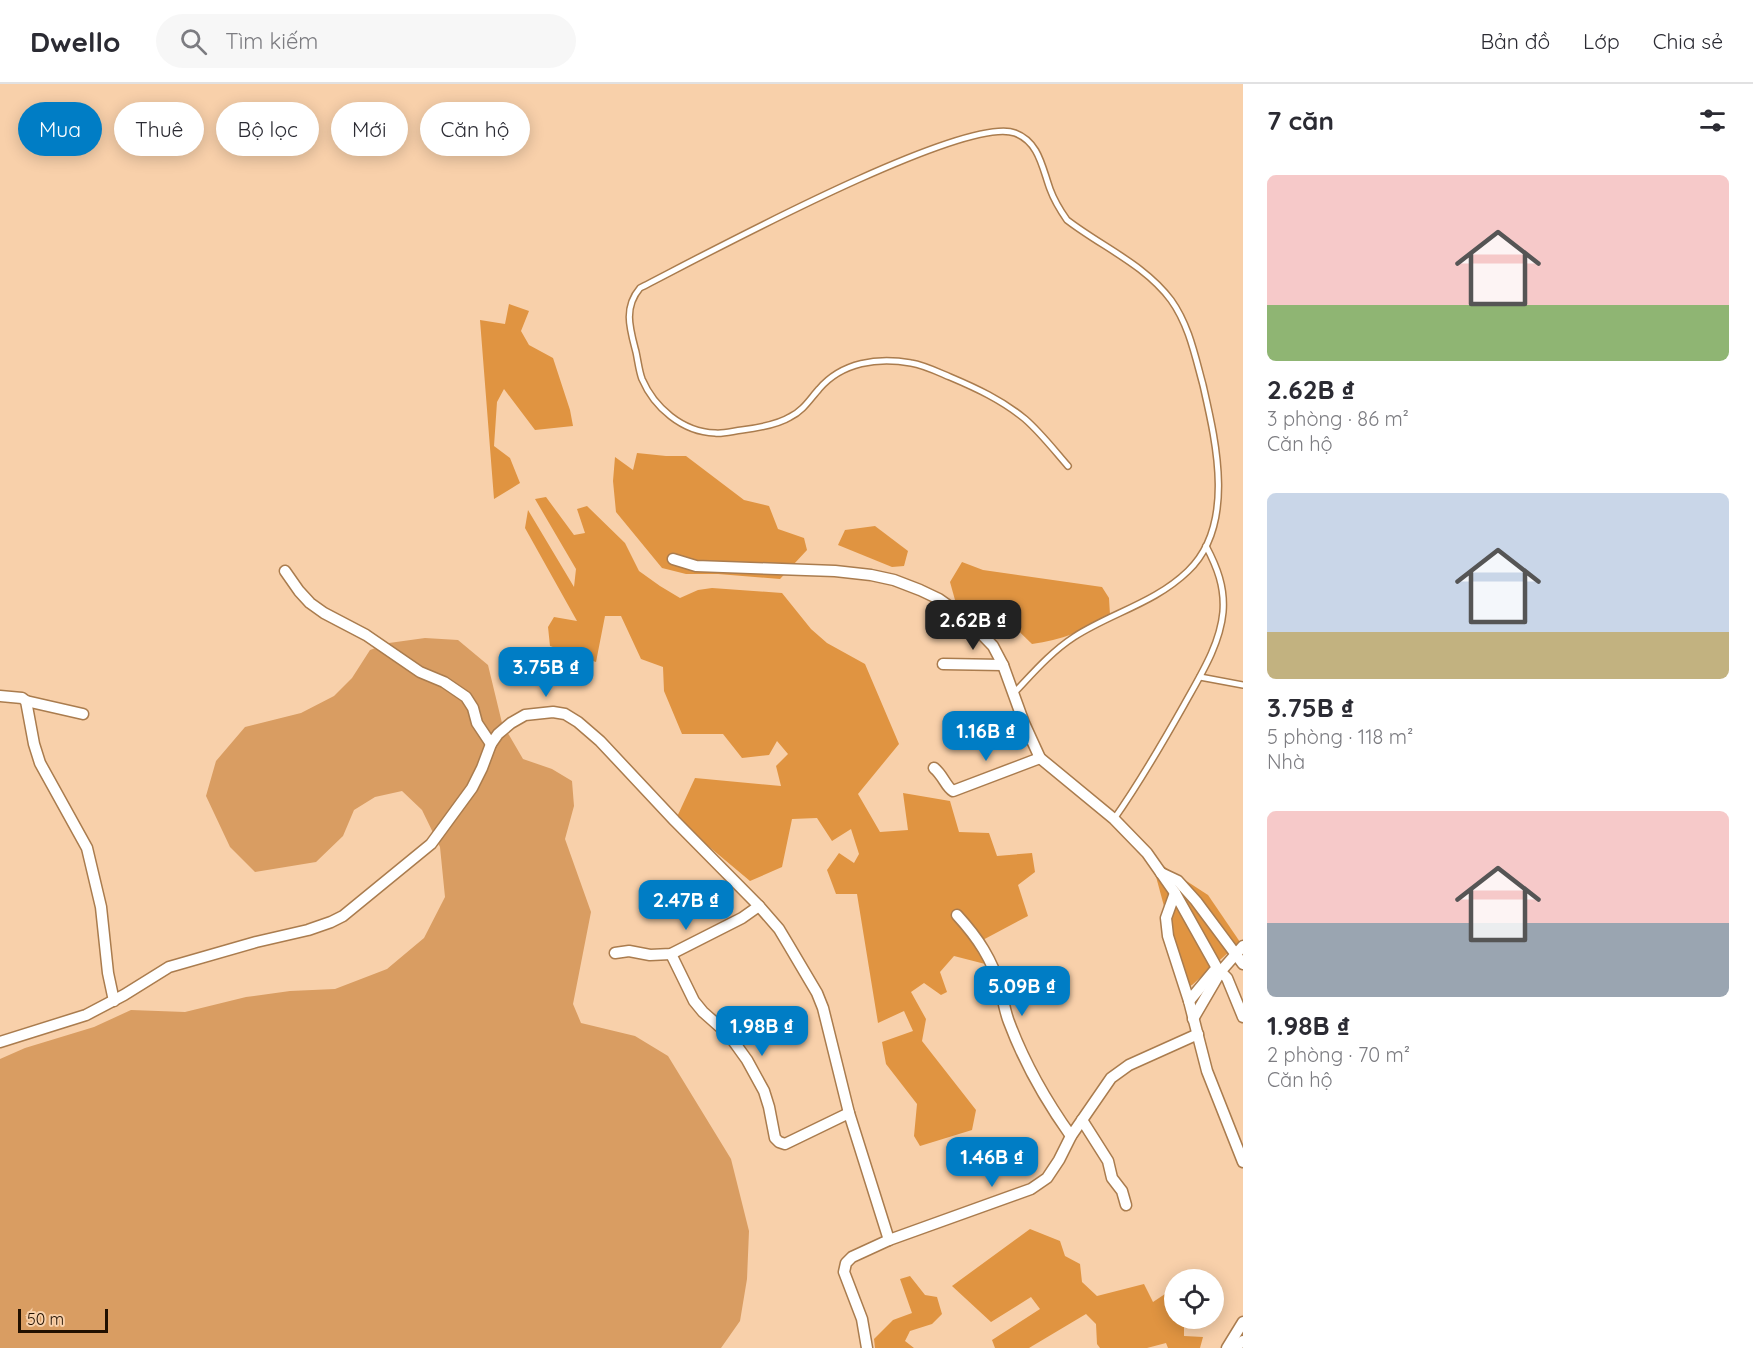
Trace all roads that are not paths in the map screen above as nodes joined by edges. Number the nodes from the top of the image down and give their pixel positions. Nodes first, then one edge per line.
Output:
1 (1068, 466) dead end
2 (1206, 546) junction
3 (673, 559) dead end
4 (285, 571) dead end
5 (943, 664) dead end
6 (1003, 665) junction
7 (1200, 677) junction
8 (1243, 685) edge
9 (1013, 694) junction
10 (0, 696) edge
11 (26, 701) junction
12 (83, 714) dead end
13 (491, 744) junction
14 (1040, 758) junction
15 (934, 768) dead end
16 (1114, 819) junction
17 (1161, 873) junction
18 (1174, 893) junction
19 (759, 906) junction
20 (957, 915) dead end
21 (615, 953) dead end
22 (671, 954) junction
23 (1241, 955) edge
24 (1219, 969) junction
25 (114, 1001) junction
26 (1189, 1001) junction
27 (1243, 1017) edge
28 (1193, 1018) junction
29 (1198, 1034) junction
30 (0, 1042) edge
31 (849, 1113) junction
32 (1082, 1120) junction
33 (1071, 1136) junction
34 (1243, 1162) edge
35 (1126, 1205) dead end
36 (889, 1240) junction
37 (1243, 1322) edge
38 (1243, 1341) edge
39 (867, 1348) edge
40 (1227, 1348) edge
41 (1234, 1348) edge

1 - 2 lane
2 - 7 lane
2 - 9 lane
3 - 6 street
4 - 13 street
5 - 6 street
6 - 9 street
7 - 8 lane
7 - 16 lane
9 - 14 street
10 - 11 street
11 - 12 street
11 - 25 street
13 - 19 street
13 - 25 street
14 - 15 street
14 - 16 street
16 - 17 street
17 - 18 street
17 - 23 street
18 - 24 street
18 - 26 street
19 - 22 street
19 - 31 street
20 - 33 street
21 - 22 street
22 - 31 street
23 - 24 street
24 - 26 street
24 - 27 street
24 - 28 street
25 - 30 street
26 - 28 street
28 - 29 street
29 - 32 street
29 - 34 street
31 - 36 street
32 - 33 street
32 - 35 street
33 - 36 street
36 - 39 street
37 - 40 street
38 - 41 street

